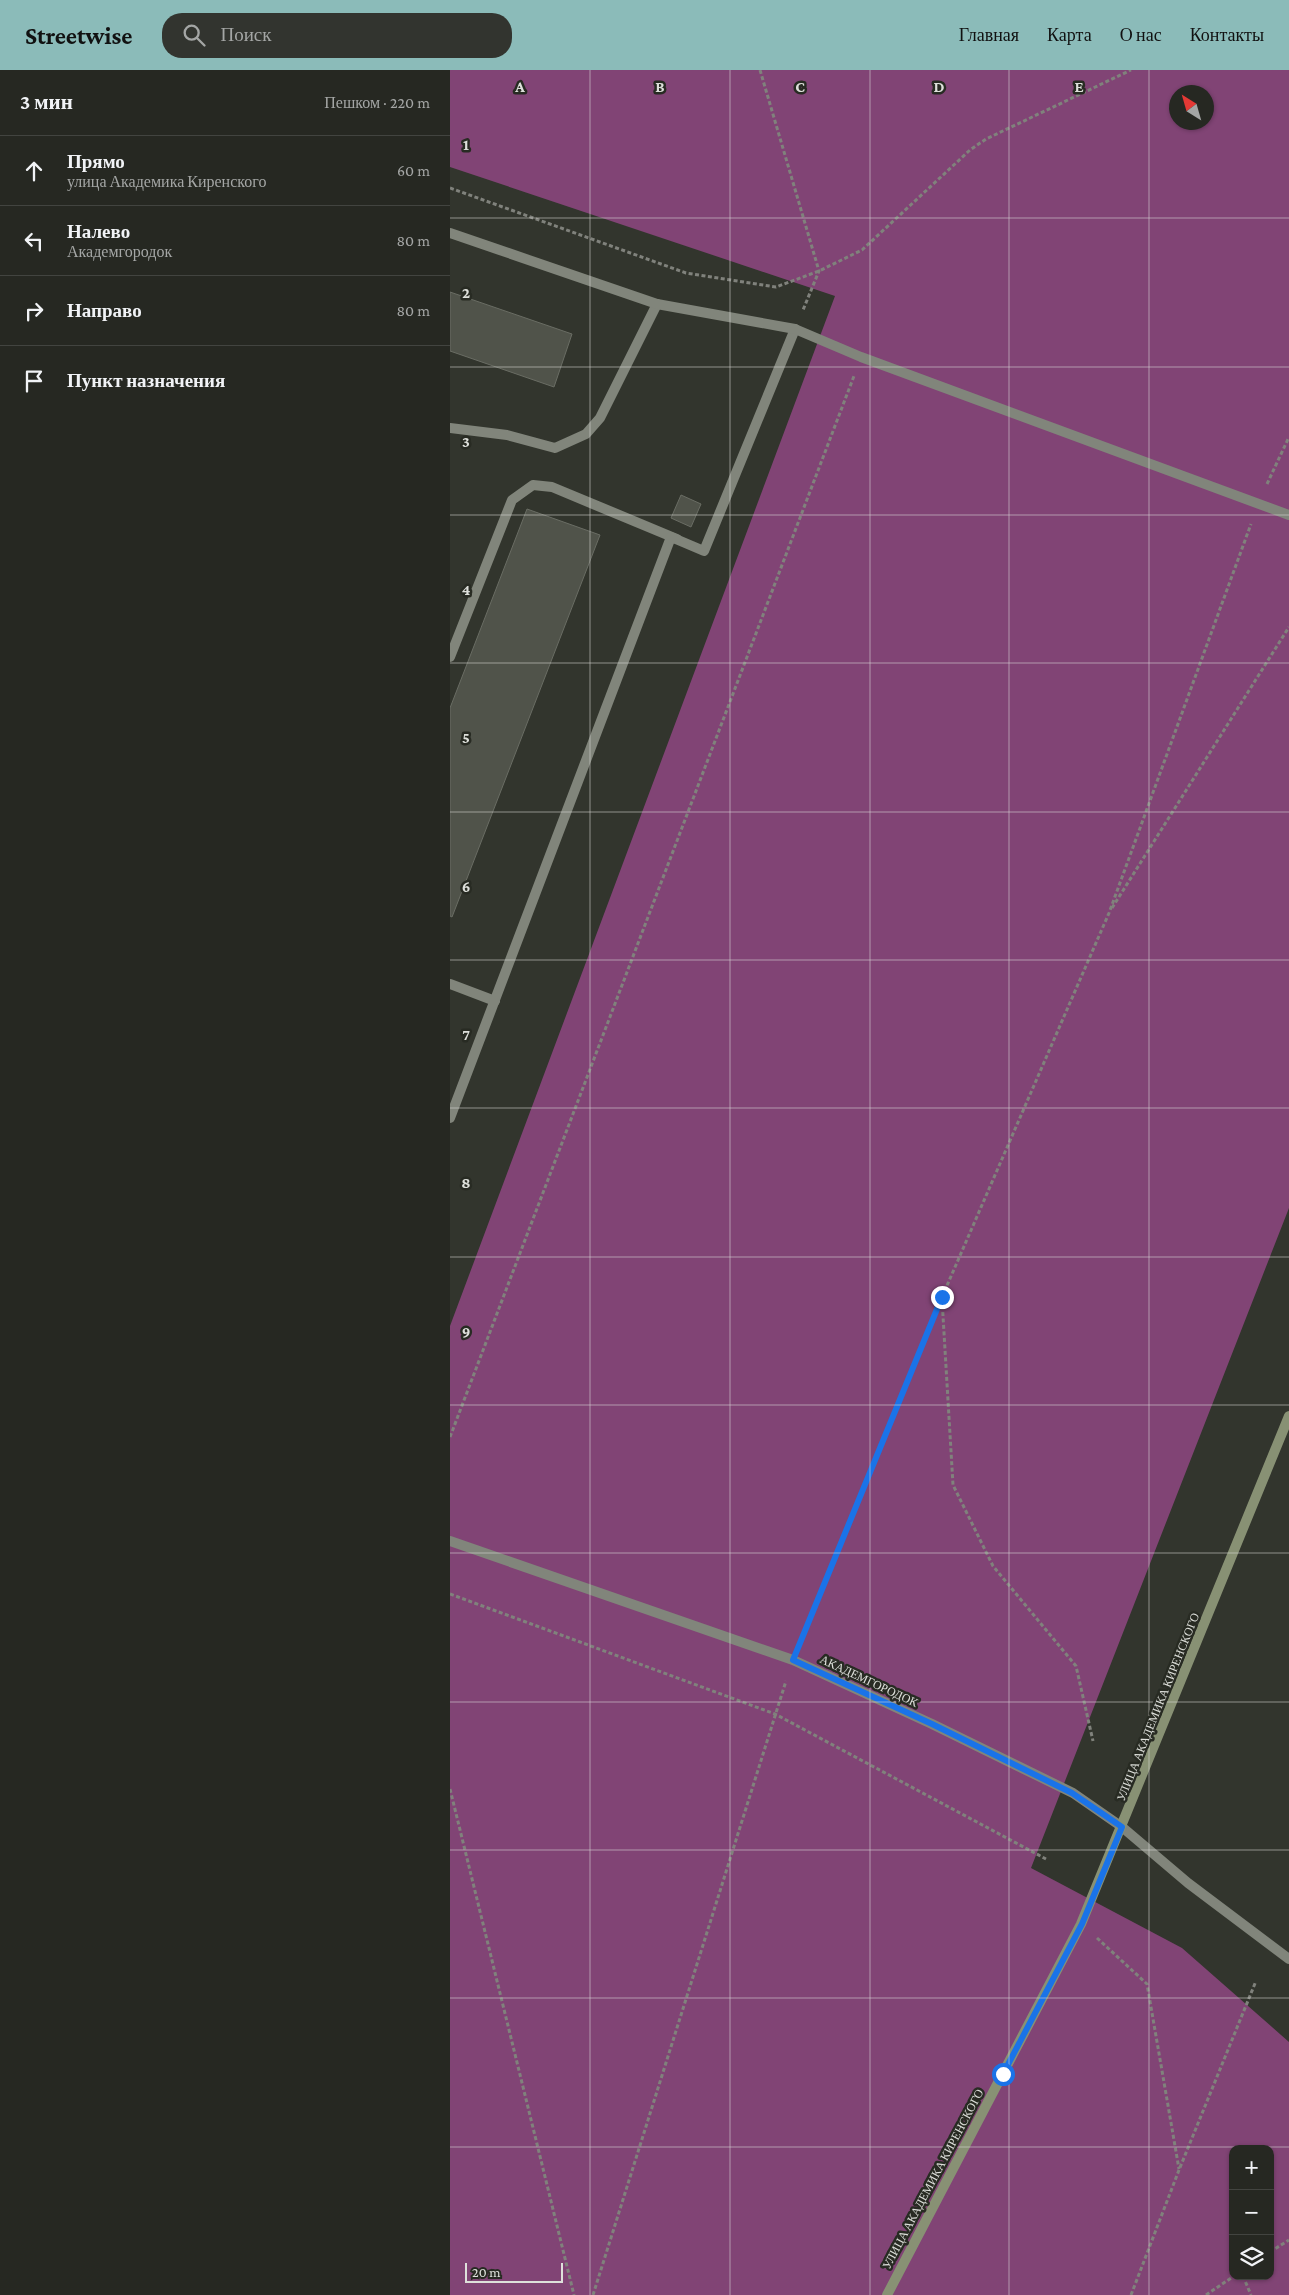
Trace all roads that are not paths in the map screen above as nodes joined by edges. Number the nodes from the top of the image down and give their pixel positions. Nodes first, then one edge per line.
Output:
1 (450, 233) edge
2 (657, 304) junction
3 (795, 329) junction
4 (450, 428) edge
5 (1289, 515) edge
6 (671, 537) junction
7 (450, 657) edge
8 (450, 984) edge
9 (495, 1001) junction
10 (450, 1118) edge
11 (1289, 1416) edge
12 (450, 1541) edge
13 (1122, 1827) junction
14 (1289, 1959) edge
15 (887, 2295) edge

1 - 2 street
2 - 3 street
2 - 4 street
3 - 5 street
3 - 6 street
6 - 7 street
6 - 9 street
8 - 9 street
9 - 10 street
11 - 13 main road, УЛИЦА АКАДЕМИКА КИРЕНСКОГО
12 - 13 street, АКАДЕМГОРОДОК
13 - 14 street, АКАДЕМГОРОДОК
13 - 15 main road, УЛИЦА АКАДЕМИКА КИРЕНСКОГО

